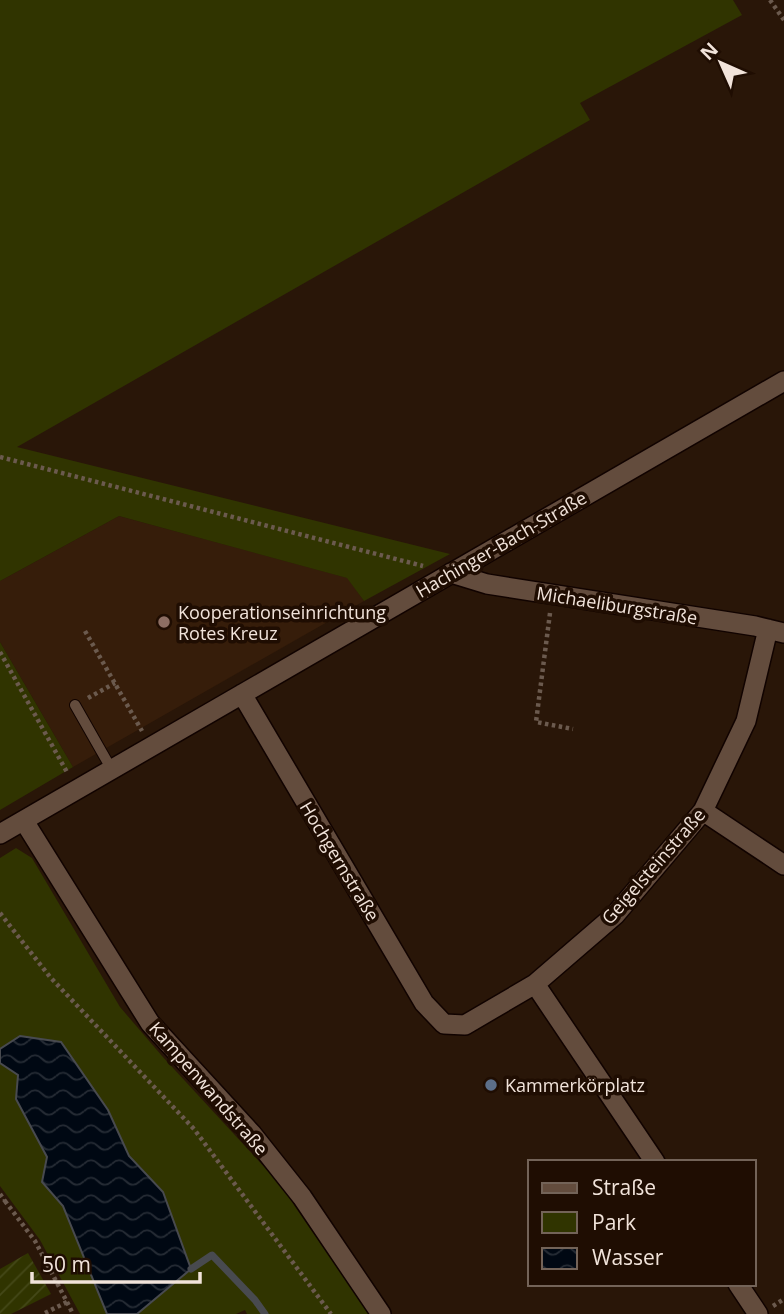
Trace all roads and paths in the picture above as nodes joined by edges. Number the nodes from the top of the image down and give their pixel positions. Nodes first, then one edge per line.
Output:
1 (770, 0) edge
2 (784, 20) edge
3 (784, 381) edge
4 (0, 457) edge
5 (452, 573) junction
6 (553, 595) junction
7 (85, 631) dead end
8 (776, 631) edge
9 (0, 652) edge
10 (114, 682) junction
11 (242, 694) junction
12 (75, 705) joint
13 (573, 729) dead end
14 (151, 747) junction
15 (112, 770) junction
16 (70, 777) dead end
17 (703, 811) junction
18 (24, 821) junction
19 (0, 834) edge
20 (784, 865) edge
21 (0, 913) edge
22 (535, 984) junction
23 (444, 1024) joint
24 (654, 1160) edge
25 (0, 1194) edge
26 (2, 1202) edge
27 (739, 1286) edge
28 (67, 1302) junction
29 (43, 1314) edge
30 (73, 1314) edge
31 (331, 1314) edge
32 (382, 1314) edge
33 (758, 1314) edge

1 - 2 path
3 - 5 street, Hachinger-Bach-Straße
4 - 5 path
5 - 6 street, Michaeliburgstraße
5 - 11 street, Hachinger-Bach-Straße
6 - 8 street, Michaeliburgstraße
6 - 13 path
7 - 10 path
8 - 17 street, Geigelsteinstraße
9 - 16 path
10 - 12 path
10 - 14 path
11 - 14 street, Hachinger-Bach-Straße
11 - 23 street, Hochgernstraße
12 - 15 lane
14 - 15 street, Hachinger-Bach-Straße
15 - 18 street, Hachinger-Bach-Straße
17 - 20 street
17 - 22 street, Geigelsteinstraße
18 - 19 street, Hachinger-Bach-Straße
18 - 32 street, Kampenwandstraße
21 - 31 path
22 - 23 street, Geigelsteinstraße
22 - 24 street
25 - 26 path
26 - 28 path
27 - 33 street
28 - 29 path
28 - 30 path

